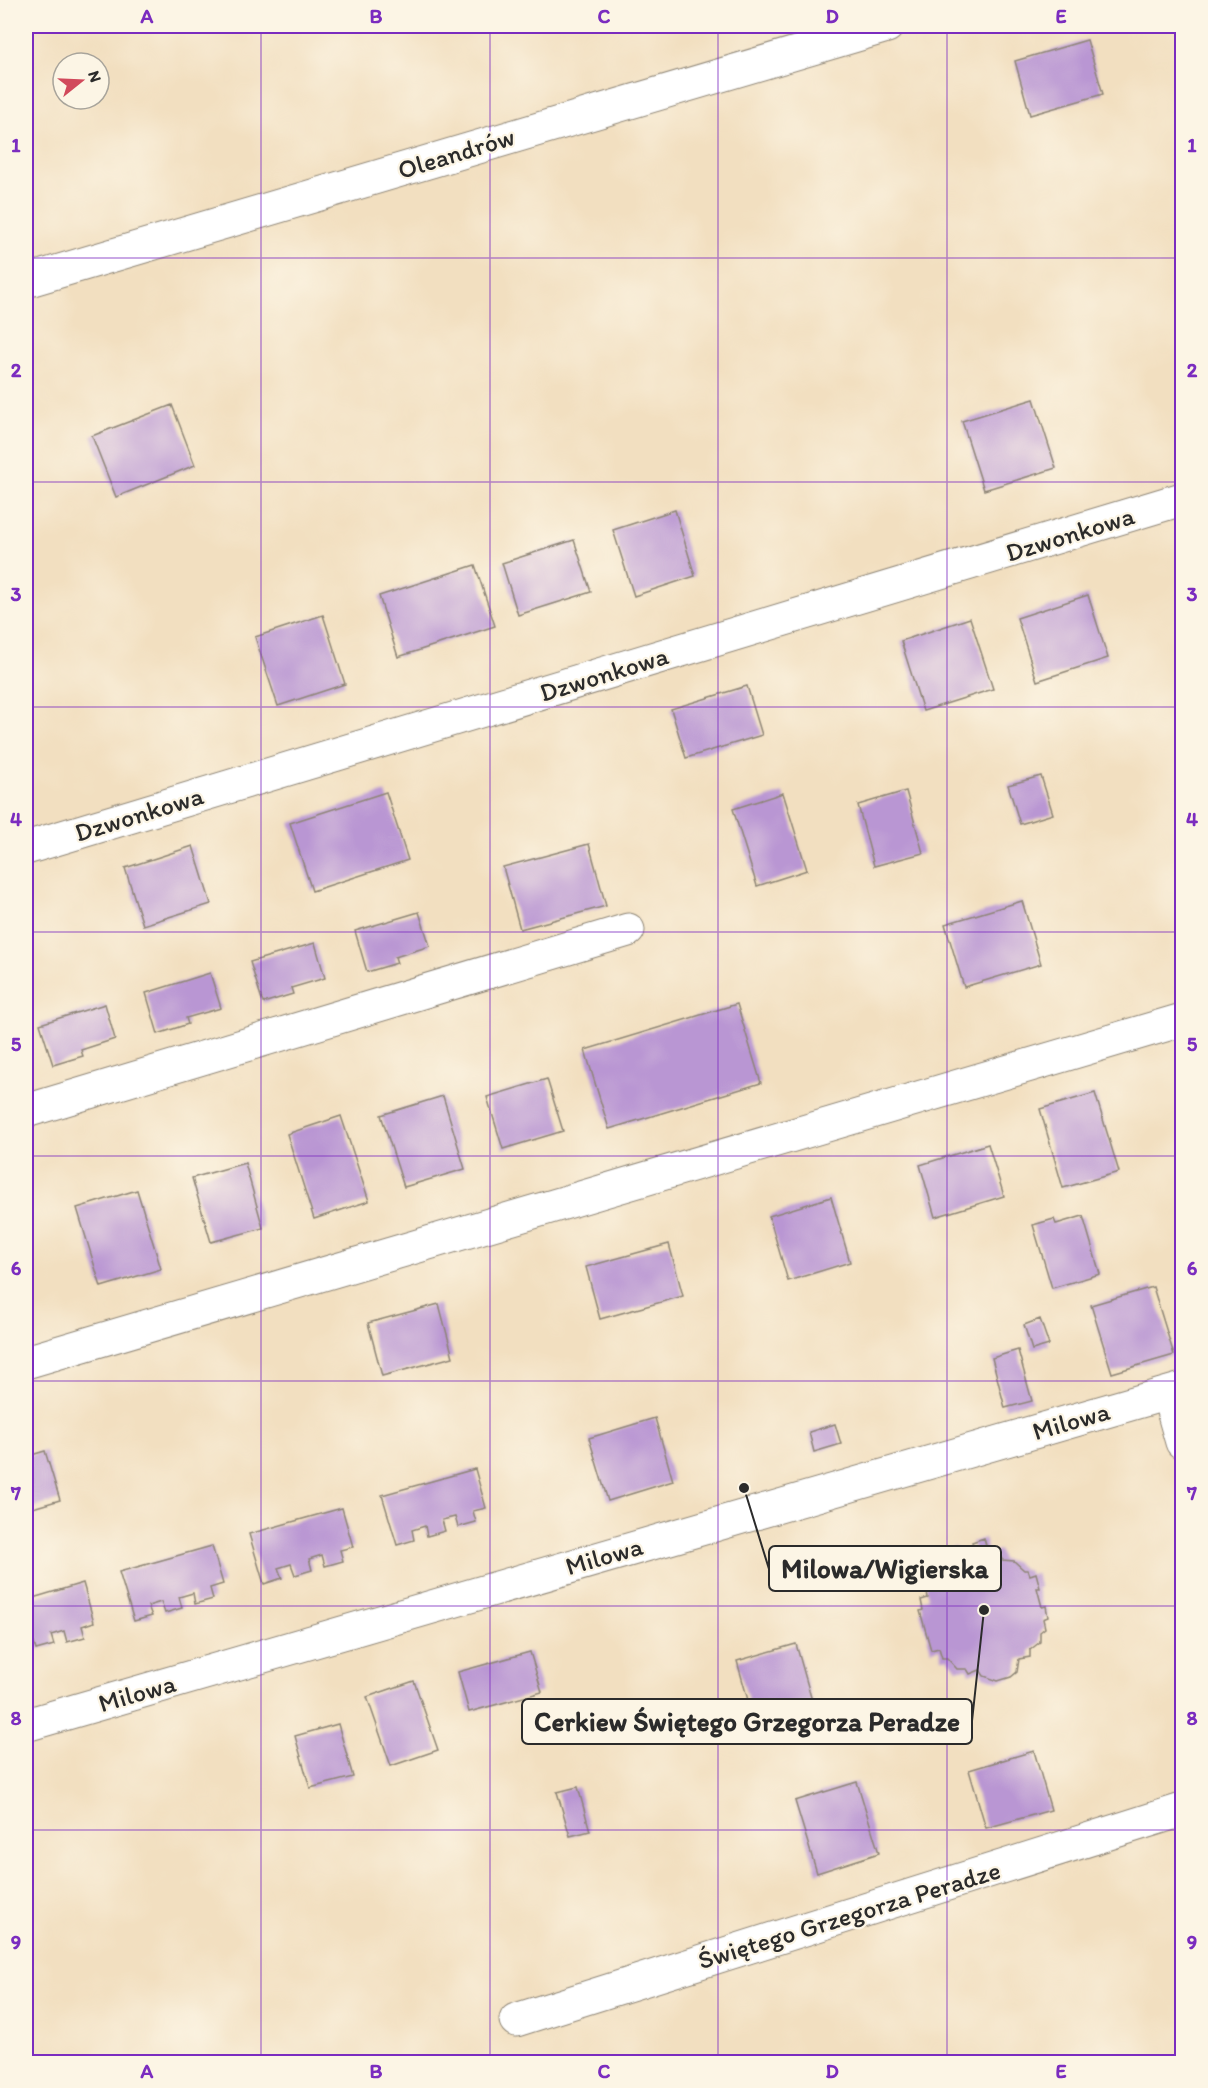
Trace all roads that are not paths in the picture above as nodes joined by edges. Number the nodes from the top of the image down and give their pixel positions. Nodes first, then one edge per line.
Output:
1 (887, 26) edge
2 (26, 281) edge
3 (1182, 499) edge
4 (26, 848) edge
5 (628, 930) dead end
6 (1182, 1020) edge
7 (26, 1111) edge
8 (26, 1362) edge
9 (1175, 1391) edge
10 (1182, 1442) edge
11 (26, 1725) edge
12 (1182, 1810) edge
13 (516, 2020) dead end

1 - 2 street, Oleandrów
3 - 4 street, Dzwonkowa
5 - 7 street
6 - 8 street
9 - 10 street
9 - 11 street, Milowa
12 - 13 street, Świętego Grzegorza Peradze

